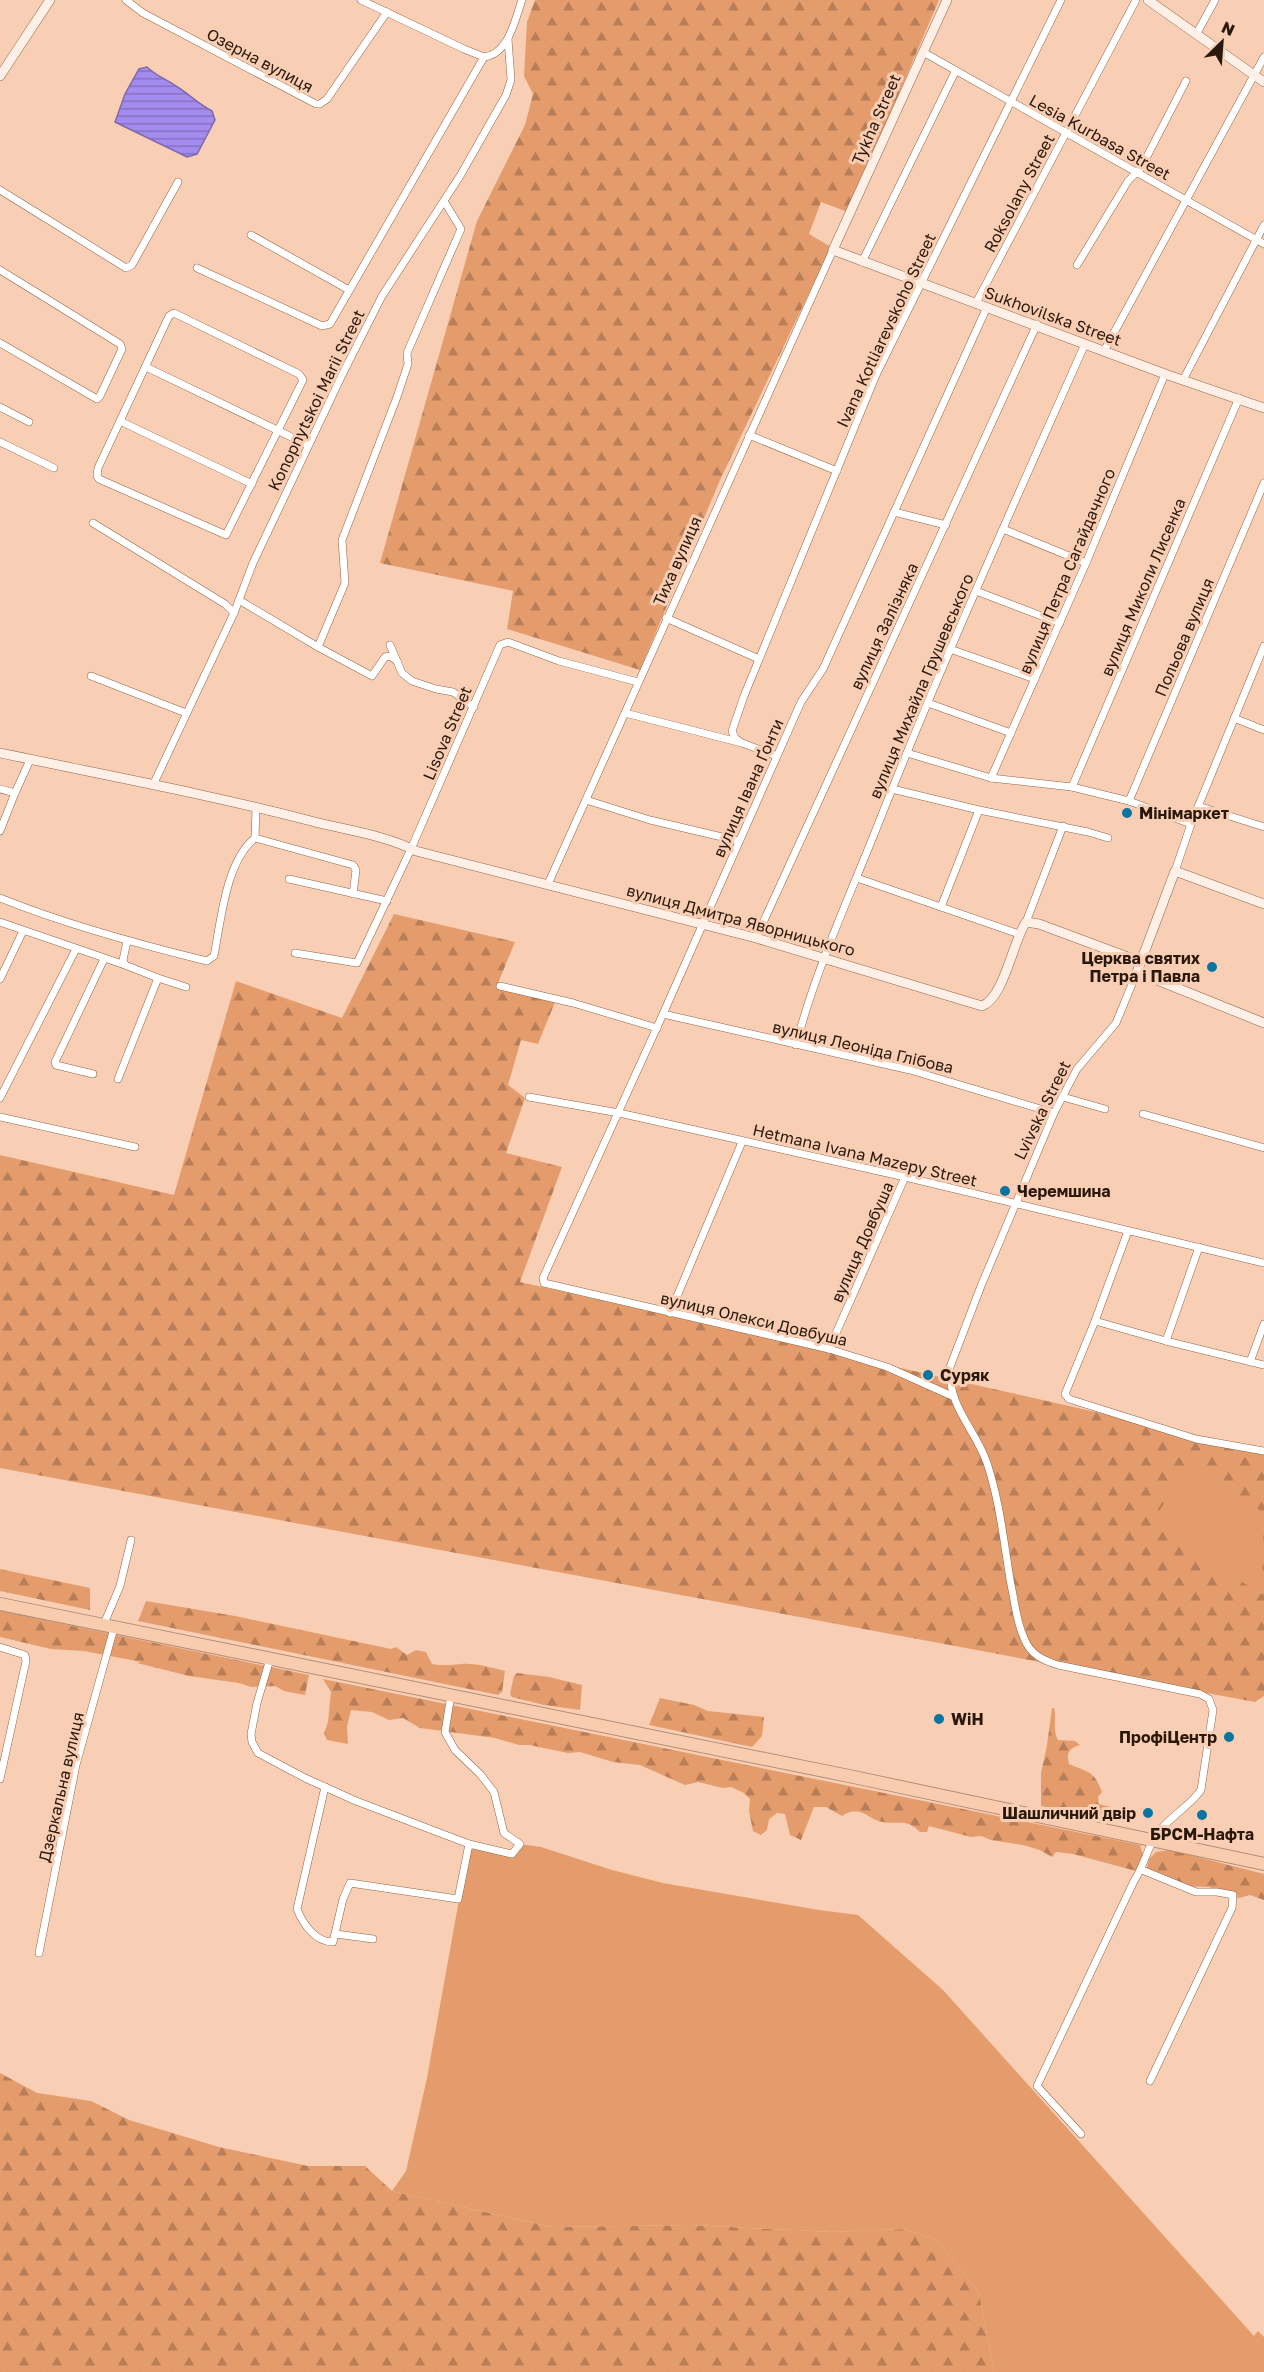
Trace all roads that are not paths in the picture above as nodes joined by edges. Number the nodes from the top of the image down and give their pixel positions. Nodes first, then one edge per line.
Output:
1 (50, 0) edge
2 (126, 0) edge
3 (361, 0) edge
4 (522, 0) edge
5 (947, 0) edge
6 (1061, 0) edge
7 (1136, 0) edge
8 (1148, 0) edge
9 (1215, 0) edge
10 (385, 14) junction
11 (1197, 33) junction
12 (508, 39) junction
13 (923, 52) junction
14 (484, 57) junction
15 (1264, 57) edge
16 (955, 72) junction
17 (1253, 75) junction
18 (0, 76) edge
19 (1186, 81) dead end
20 (1264, 82) edge
21 (1011, 102) junction
22 (1066, 133) junction
23 (1137, 173) junction
24 (178, 182) dead end
25 (0, 190) edge
26 (444, 201) junction
27 (1186, 201) junction
28 (1264, 225) edge
29 (251, 235) dead end
30 (1256, 240) junction
31 (1264, 244) edge
32 (833, 250) junction
33 (862, 262) junction
34 (1077, 265) dead end
35 (197, 268) dead end
36 (0, 270) edge
37 (921, 284) junction
38 (349, 290) junction
39 (976, 303) junction
40 (987, 307) junction
41 (1037, 324) junction
42 (0, 343) edge
43 (1085, 344) junction
44 (1104, 351) junction
45 (146, 367) junction
46 (1165, 374) junction
47 (1183, 381) junction
48 (1239, 398) junction
49 (0, 407) edge
50 (1264, 408) edge
51 (120, 421) junction
52 (29, 422) dead end
53 (278, 431) junction
54 (749, 435) junction
55 (0, 442) edge
56 (308, 445) junction
57 (54, 468) dead end
58 (837, 471) junction
59 (1264, 483) edge
60 (252, 484) junction
61 (894, 512) junction
62 (93, 524) dead end
63 (946, 525) junction
64 (1004, 529) junction
65 (1086, 563) junction
66 (976, 591) junction
67 (239, 600) junction
68 (234, 613) junction
69 (666, 618) junction
70 (1060, 623) junction
71 (390, 645) dead end
72 (318, 647) junction
73 (950, 649) junction
74 (1263, 649) edge
75 (759, 659) junction
76 (397, 661) junction
77 (91, 676) dead end
78 (1035, 679) junction
79 (638, 682) junction
80 (928, 703) junction
81 (474, 707) junction
82 (186, 713) junction
83 (625, 713) junction
84 (1234, 718) junction
85 (1264, 730) edge
86 (1011, 733) junction
87 (742, 743) junction
88 (0, 753) edge
89 (907, 753) junction
90 (777, 756) junction
91 (30, 759) junction
92 (992, 778) junction
93 (154, 783) junction
94 (1072, 787) junction
95 (0, 789) edge
96 (892, 789) junction
97 (15, 793) junction
98 (586, 800) junction
99 (1129, 801) junction
100 (1198, 806) junction
101 (256, 808) junction
102 (979, 810) junction
103 (1191, 824) junction
104 (1063, 826) junction
105 (1264, 827) edge
106 (0, 831) edge
107 (255, 838) junction
108 (1108, 838) dead end
109 (739, 841) junction
110 (410, 848) junction
111 (1174, 871) junction
112 (857, 878) junction
113 (289, 879) dead end
114 (548, 884) junction
115 (353, 894) junction
116 (0, 898) edge
117 (387, 901) junction
118 (1264, 904) edge
119 (941, 907) junction
120 (0, 922) edge
121 (1026, 922) junction
122 (704, 925) junction
123 (23, 931) junction
124 (1019, 933) junction
125 (756, 938) junction
126 (127, 941) junction
127 (76, 949) junction
128 (295, 953) dead end
129 (824, 957) junction
130 (104, 959) junction
131 (1141, 962) junction
132 (125, 965) junction
133 (1137, 972) junction
134 (158, 978) junction
135 (0, 979) edge
136 (500, 986) dead end
137 (186, 987) dead end
138 (663, 1014) junction
139 (1264, 1023) edge
140 (657, 1028) junction
141 (796, 1045) junction
142 (93, 1074) dead end
143 (118, 1079) dead end
144 (529, 1097) dead end
145 (1063, 1097) junction
146 (0, 1098) edge
147 (1105, 1109) dead end
148 (619, 1113) junction
149 (1054, 1113) junction
150 (1143, 1114) dead end
151 (0, 1117) edge
152 (742, 1142) junction
153 (135, 1147) dead end
154 (1264, 1148) edge
155 (905, 1177) junction
156 (1015, 1203) junction
157 (1128, 1231) junction
158 (1199, 1247) junction
159 (1264, 1263) edge
160 (544, 1283) joint
161 (670, 1312) junction
162 (1095, 1321) junction
163 (1264, 1324) edge
164 (1166, 1341) junction
165 (829, 1349) junction
166 (1250, 1362) junction
167 (1264, 1365) edge
168 (952, 1396) junction
169 (1264, 1451) edge
170 (131, 1540) dead end
171 (0, 1604) edge
172 (109, 1627) junction
173 (0, 1647) edge
174 (270, 1659) junction
175 (451, 1695) junction
176 (0, 1779) edge
177 (325, 1787) junction
178 (1153, 1840) junction
179 (470, 1844) junction
180 (1264, 1864) edge
181 (1142, 1870) junction
182 (336, 1934) junction
183 (373, 1939) dead end
184 (39, 1953) dead end
185 (1150, 2081) dead end
186 (1081, 2134) dead end

1 - 18 street
2 - 10 street, Озерна вулиця
3 - 10 street
4 - 12 street
5 - 13 street, Tykha Street
6 - 21 street, Ivana Kotliarevskoho Street
7 - 22 street, Roksolany Street
8 - 11 street
9 - 11 street
10 - 14 street
11 - 17 street
12 - 14 street
12 - 26 street, Konopnytskoi Marii Street
13 - 16 street, Lesia Kurbasa Street
13 - 32 street, Tykha Street
14 - 38 street
15 - 17 street
16 - 21 street, Lesia Kurbasa Street
16 - 33 street
17 - 20 street
17 - 27 street
19 - 23 street
21 - 22 street, Lesia Kurbasa Street
21 - 37 street, Ivana Kotliarevskoho Street
22 - 23 street, Lesia Kurbasa Street
22 - 39 street, Roksolany Street
23 - 27 street, Lesia Kurbasa Street
23 - 34 street
24 - 25 street
26 - 56 street, Konopnytskoi Marii Street
26 - 72 street
27 - 30 street, Lesia Kurbasa Street
27 - 44 street
28 - 30 street
29 - 38 street
30 - 31 street, Lesia Kurbasa Street
30 - 47 street
32 - 33 street, Sukhovilska Street
32 - 54 street, Тиха вулиця
33 - 37 street, Sukhovilska Street
35 - 38 street
36 - 42 street
37 - 39 street, Sukhovilska Street
37 - 58 street, Ivana Kotliarevskoho Street
39 - 40 street, Sukhovilska Street
40 - 41 street, Sukhovilska Street
40 - 61 street, вулиця Івана Ґонти
41 - 43 street, Sukhovilska Street
41 - 63 street, вулиця Залізняка
43 - 44 street, Sukhovilska Street
43 - 64 street, вулиця Михайла Грушевського
44 - 46 street, Sukhovilska Street
45 - 51 street
45 - 53 street
45 - 53 street
46 - 47 street, Sukhovilska Street
46 - 65 street, вулиця Петра Сагайдачного
47 - 48 street, Sukhovilska Street
48 - 50 street, Sukhovilska Street
48 - 94 street, вулиця Миколи Лисенка
49 - 52 street
51 - 60 street
51 - 60 street
53 - 56 street
53 - 60 street
54 - 58 street
54 - 69 street, Тиха вулиця
55 - 57 street
56 - 67 street, Konopnytskoi Marii Street
58 - 75 street, Ivana Kotliarevskoho Street
59 - 99 street, Польова вулиця
61 - 63 street
61 - 90 street, вулиця Івана Ґонти
62 - 68 street
63 - 125 street, вулиця Залізняка
64 - 65 street
64 - 66 street, вулиця Михайла Грушевського
65 - 70 street, вулиця Петра Сагайдачного
66 - 70 street
66 - 73 street, вулиця Михайла Грушевського
67 - 68 street, Konopnytskoi Marii Street
67 - 72 street
68 - 82 street, Konopnytskoi Marii Street
69 - 75 street
69 - 79 street, Тиха вулиця
70 - 78 street, вулиця Петра Сагайдачного
71 - 76 street
72 - 76 street
73 - 78 street
73 - 80 street, вулиця Михайла Грушевського
74 - 84 street, Lvivska Street
75 - 87 street, Ivana Kotliarevskoho Street
76 - 81 street
77 - 82 street
78 - 86 street, вулиця Петра Сагайдачного
79 - 81 street, Lisova Street
79 - 83 street, Тиха вулиця
80 - 86 street
80 - 89 street, вулиця Михайла Грушевського
81 - 110 street, Lisova Street
82 - 93 street, Konopnytskoi Marii Street
83 - 87 street
83 - 98 street, Тиха вулиця
84 - 85 street
84 - 100 street, Lvivska Street
86 - 92 street, вулиця Петра Сагайдачного
87 - 90 street
88 - 91 street, вулиця Дмитра Яворницького
89 - 92 street
89 - 96 street, вулиця Михайла Грушевського
90 - 109 street, вулиця Івана Ґонти
91 - 93 street, вулиця Дмитра Яворницького
91 - 97 street
92 - 94 street
93 - 101 street, вулиця Дмитра Яворницького
94 - 99 street
95 - 97 street
96 - 102 street
96 - 112 street, вулиця Михайла Грушевського
97 - 106 street
98 - 109 street
98 - 114 street, Тиха вулиця
99 - 103 street
100 - 103 street, Lvivska Street
100 - 105 street
101 - 107 street
101 - 110 street, вулиця Дмитра Яворницького
102 - 104 street
102 - 119 street
103 - 111 street, Lvivska Street
104 - 108 street
104 - 121 street
107 - 115 street
107 - 126 street
109 - 122 street, вулиця Івана Ґонти
110 - 114 street, вулиця Дмитра Яворницького
110 - 117 street, Lisova Street
111 - 118 street
111 - 131 street, Lvivska Street
112 - 119 street
112 - 129 street, вулиця Михайла Грушевського
113 - 115 street
114 - 122 street, вулиця Дмитра Яворницького
115 - 117 street
116 - 126 street
117 - 128 street, Lisova Street
119 - 124 street
120 - 123 street
121 - 124 street
121 - 131 street
122 - 125 street, вулиця Дмитра Яворницького
122 - 138 street, вулиця Івана Ґонти
123 - 127 street
123 - 135 street
124 - 129 street, вулиця Дмитра Яворницького
125 - 129 street, вулиця Дмитра Яворницького
126 - 132 street
127 - 130 street
127 - 146 street
129 - 141 street, вулиця Михайла Грушевського
130 - 132 street
130 - 142 street
131 - 133 street, Lvivska Street
132 - 134 street
133 - 139 street
133 - 145 street, Lvivska Street
134 - 137 street
134 - 143 street
136 - 140 street
138 - 140 street, вулиця Івана Ґонти
138 - 141 street, вулиця Леоніда Глібова
140 - 148 street, вулиця Івана Ґонти
141 - 149 street, вулиця Леоніда Глібова
144 - 148 street, Hetmana Ivana Mazepy Street
145 - 147 street
145 - 149 street, Lvivska Street
148 - 152 street, Hetmana Ivana Mazepy Street
148 - 160 street, вулиця Івана Ґонти
149 - 156 street, Lvivska Street
150 - 154 street
151 - 153 street
152 - 155 street, Hetmana Ivana Mazepy Street
152 - 161 street
155 - 156 street, Hetmana Ivana Mazepy Street
155 - 165 street, вулиця Довбуша
156 - 157 street, Hetmana Ivana Mazepy Street
156 - 168 street, Lvivska Street
157 - 158 street, Hetmana Ivana Mazepy Street
157 - 162 street
158 - 159 street, Hetmana Ivana Mazepy Street
158 - 164 street
160 - 161 street, вулиця Олекси Довбуша
161 - 165 street, вулиця Олекси Довбуша
162 - 164 street
162 - 169 street
163 - 166 street
164 - 166 street
165 - 168 street, вулиця Олекси Довбуша
166 - 167 street
168 - 178 street
170 - 172 street, Дзеркальна вулиця
171 - 172 highway
172 - 174 highway
172 - 184 street, Дзеркальна вулиця
173 - 176 street
174 - 175 highway
174 - 177 street
175 - 178 highway
175 - 179 street
177 - 179 street
177 - 182 street
178 - 180 highway
178 - 181 street
179 - 182 street
181 - 185 street
181 - 186 street
182 - 183 street

